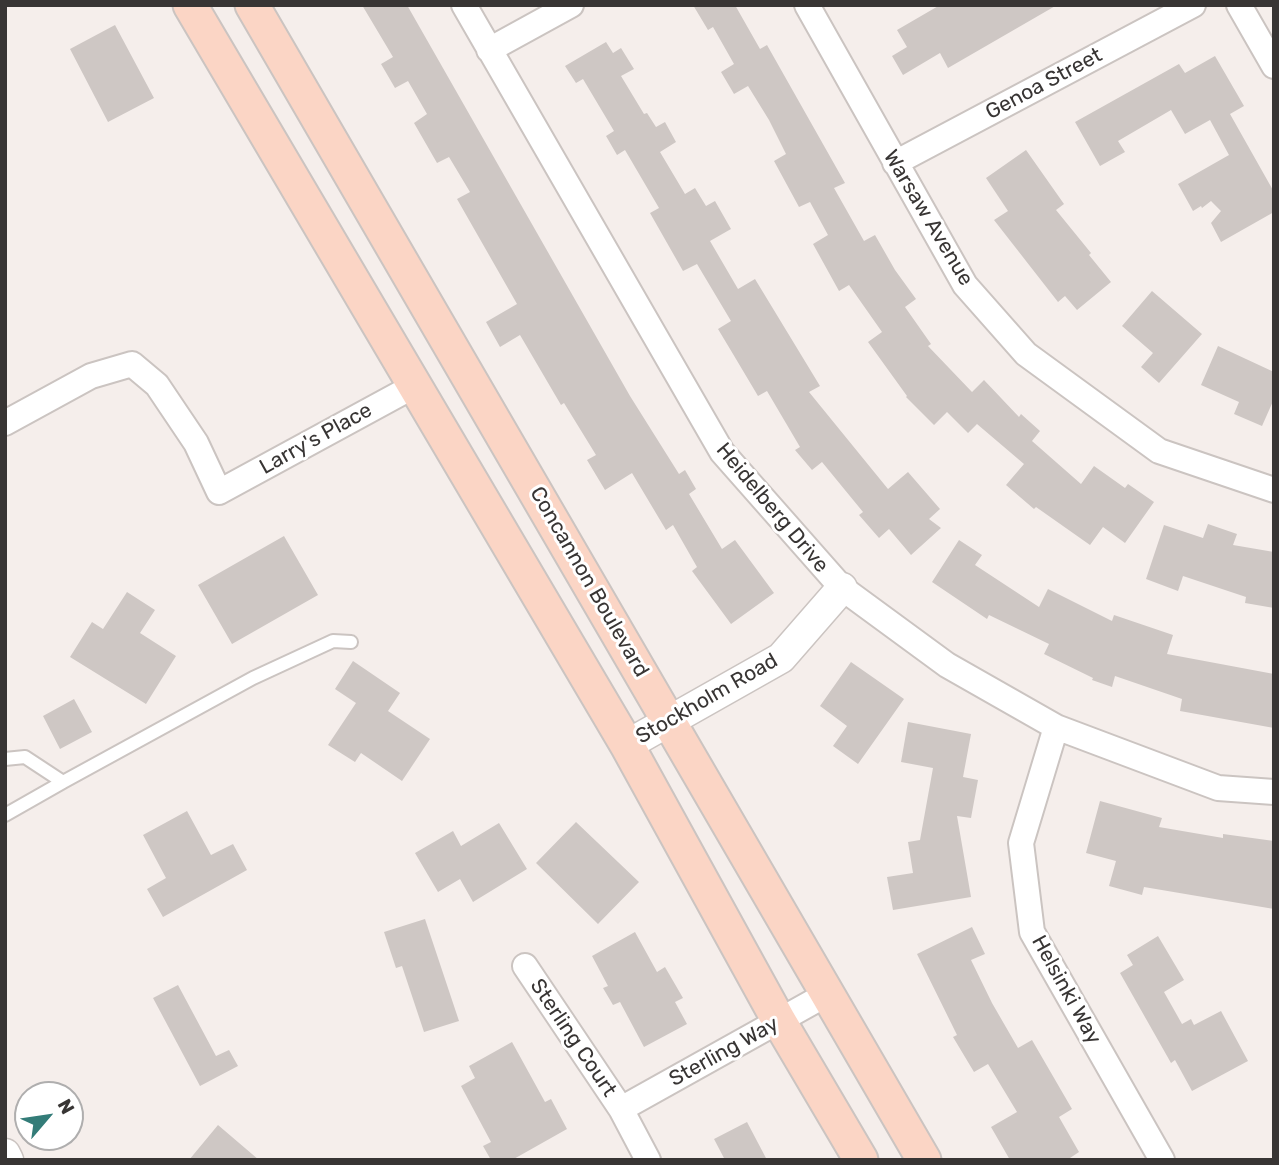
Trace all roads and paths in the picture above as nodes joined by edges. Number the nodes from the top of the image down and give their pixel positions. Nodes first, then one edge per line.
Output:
1 (190, 5) edge
2 (252, 5) edge
3 (464, 5) edge
4 (571, 5) edge
5 (807, 5) edge
6 (1194, 5) edge
7 (1239, 5) edge
8 (489, 50) junction
9 (1274, 66) edge
10 (895, 163) junction
11 (414, 386) junction
12 (5, 423) edge
13 (1274, 490) edge
14 (842, 588) junction
15 (351, 642) dead end
16 (670, 721) junction
17 (1056, 727) junction
18 (627, 745) junction
19 (5, 759) edge
20 (63, 782) junction
21 (1274, 792) edge
22 (5, 815) edge
23 (525, 966) dead end
24 (827, 994) junction
25 (779, 1021) junction
26 (621, 1109) junction
27 (5, 1154) edge
28 (8, 1160) edge
29 (648, 1160) edge
30 (861, 1160) edge
31 (924, 1160) edge
32 (1162, 1160) edge

1 - 11 main road
2 - 16 main road, Concannon Boulevard
3 - 8 street, Heidelberg Drive
4 - 8 street
5 - 10 street, Warsaw Avenue
6 - 10 street, Genoa Street
7 - 9 street
8 - 14 street, Heidelberg Drive
10 - 13 street, Warsaw Avenue
11 - 12 street, Larry's Place
11 - 18 main road
14 - 16 street, Stockholm Road
14 - 17 street, Heidelberg Drive
15 - 20 lane
16 - 18 street, Stockholm Road
16 - 24 main road, Concannon Boulevard
17 - 21 street, Heidelberg Drive
17 - 32 street, Helsinki Way
18 - 25 main road
19 - 20 lane
20 - 22 lane
23 - 26 street, Sterling Court
24 - 25 street, Sterling Way
24 - 31 main road, Concannon Boulevard
25 - 26 street, Sterling Way
25 - 30 main road
26 - 29 street, Sterling Court
27 - 28 street

